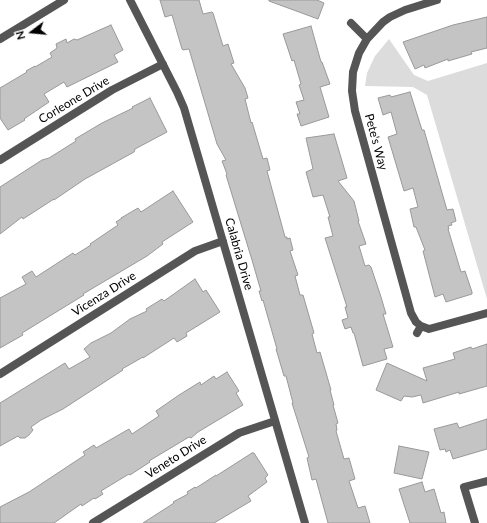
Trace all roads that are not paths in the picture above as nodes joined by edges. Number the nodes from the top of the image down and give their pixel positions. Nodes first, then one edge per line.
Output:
1 (64, 0) edge
2 (130, 0) edge
3 (436, 0) edge
4 (351, 23) dead end
5 (0, 39) edge
6 (367, 39) junction
7 (163, 64) junction
8 (0, 160) edge
9 (223, 241) junction
10 (487, 313) edge
11 (0, 374) edge
12 (275, 421) junction
13 (487, 481) edge
14 (93, 523) edge
15 (305, 523) edge
16 (475, 523) edge

1 - 5 street
2 - 7 street, Calabria Drive
3 - 6 street, Pete's Way
4 - 6 street
6 - 10 street, Pete's Way
7 - 8 street, Corleone Drive
7 - 9 street, Calabria Drive
9 - 11 street, Vicenza Drive
9 - 12 street, Calabria Drive
12 - 14 street, Veneto Drive
12 - 15 street, Calabria Drive
13 - 16 street

